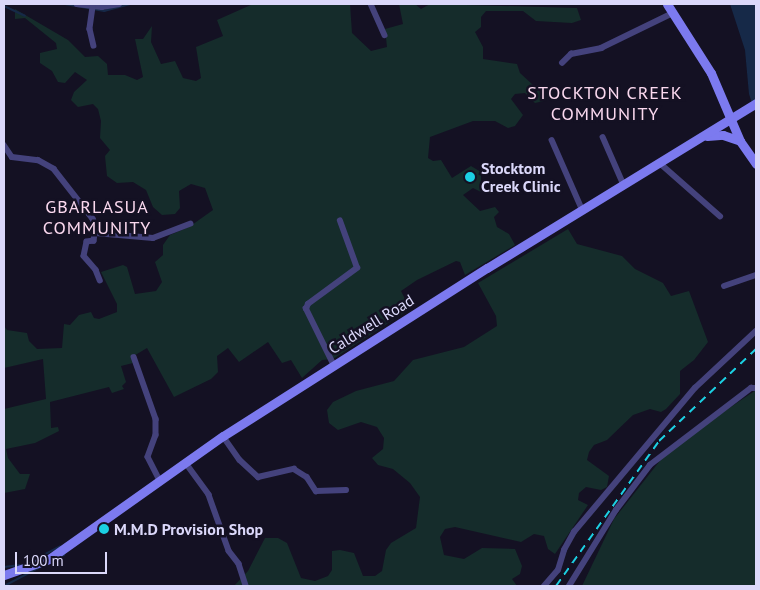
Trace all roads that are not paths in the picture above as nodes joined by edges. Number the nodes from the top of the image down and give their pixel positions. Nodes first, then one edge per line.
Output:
1 (77, 4) edge
2 (119, 4) edge
3 (372, 4) edge
4 (667, 4) edge
5 (93, 7) junction
6 (672, 13) junction
7 (385, 35) dead end
8 (94, 46) dead end
9 (562, 64) dead end
10 (754, 104) edge
11 (730, 120) junction
12 (602, 137) dead end
13 (703, 137) junction
14 (552, 140) dead end
15 (740, 141) junction
16 (4, 145) edge
17 (661, 164) junction
18 (756, 164) edge
19 (624, 185) junction
20 (583, 211) junction
21 (720, 216) dead end
22 (340, 221) dead end
23 (190, 224) dead end
24 (96, 233) junction
25 (756, 275) edge
26 (100, 280) dead end
27 (724, 286) dead end
28 (756, 331) edge
29 (134, 357) dead end
30 (334, 366) junction
31 (756, 388) edge
32 (223, 436) junction
33 (186, 463) junction
34 (161, 482) junction
35 (346, 490) dead end
36 (8, 575) edge
37 (4, 581) edge
38 (246, 586) edge
39 (544, 586) edge
40 (570, 586) edge

1 - 5 street
2 - 5 street
3 - 7 street
4 - 6 main road
5 - 8 street
6 - 9 street
6 - 11 main road
10 - 11 main road, Caldwell Road
11 - 13 main road, Caldwell Road
11 - 15 main road
12 - 19 street
13 - 15 main road
13 - 17 main road, Caldwell Road
14 - 20 street
15 - 18 main road
16 - 24 street
17 - 19 main road, Caldwell Road
17 - 21 street
19 - 20 main road, Caldwell Road
20 - 30 main road, Caldwell Road
22 - 30 street
23 - 24 street
24 - 26 street
25 - 27 street
28 - 39 street
29 - 34 street
30 - 32 main road, Caldwell Road
31 - 40 street
32 - 33 main road, Caldwell Road
32 - 35 street
33 - 34 main road, Caldwell Road
33 - 38 street
34 - 36 main road, Caldwell Road
36 - 37 main road, Caldwell Road

